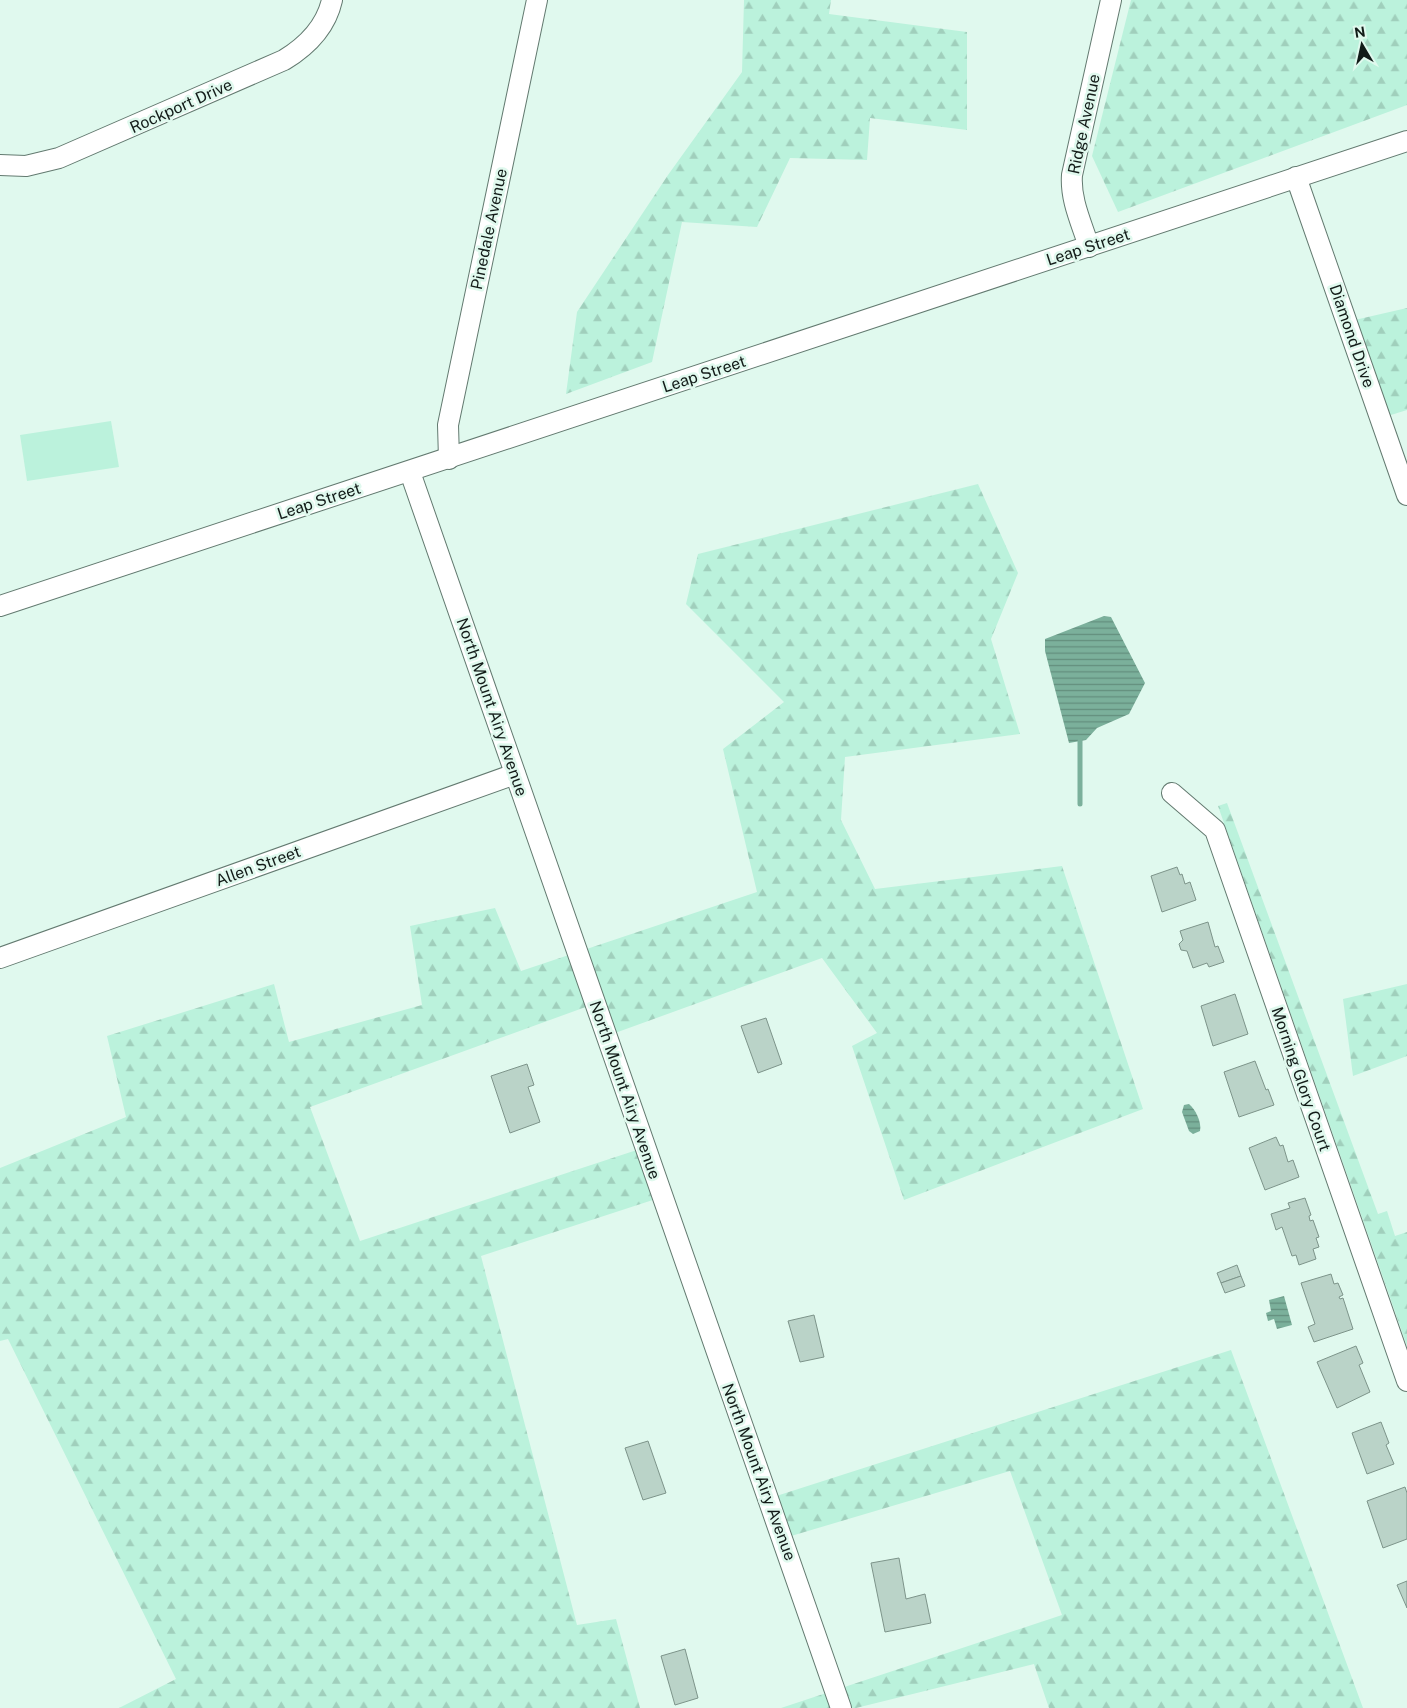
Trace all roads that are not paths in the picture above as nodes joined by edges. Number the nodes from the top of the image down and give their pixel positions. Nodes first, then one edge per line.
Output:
1 (332, 0) edge
2 (537, 0) edge
3 (1110, 0) edge
4 (1407, 141) edge
5 (0, 165) edge
6 (1296, 178) junction
7 (1089, 247) junction
8 (449, 459) junction
9 (410, 472) junction
10 (1407, 495) edge
11 (0, 606) edge
12 (516, 774) junction
13 (1172, 793) dead end
14 (0, 958) edge
15 (1407, 1381) edge
16 (841, 1708) edge

1 - 5 street, Rockport Drive
2 - 8 street, Pinedale Avenue
3 - 7 street, Ridge Avenue
4 - 6 street, Leap Street
6 - 7 street, Leap Street
6 - 10 street, Diamond Drive
7 - 8 street, Leap Street
8 - 9 street, Leap Street
9 - 11 street, Leap Street
9 - 12 street, North Mount Airy Avenue
12 - 14 street, Allen Street
12 - 16 street, North Mount Airy Avenue
13 - 15 street, Morning Glory Court

